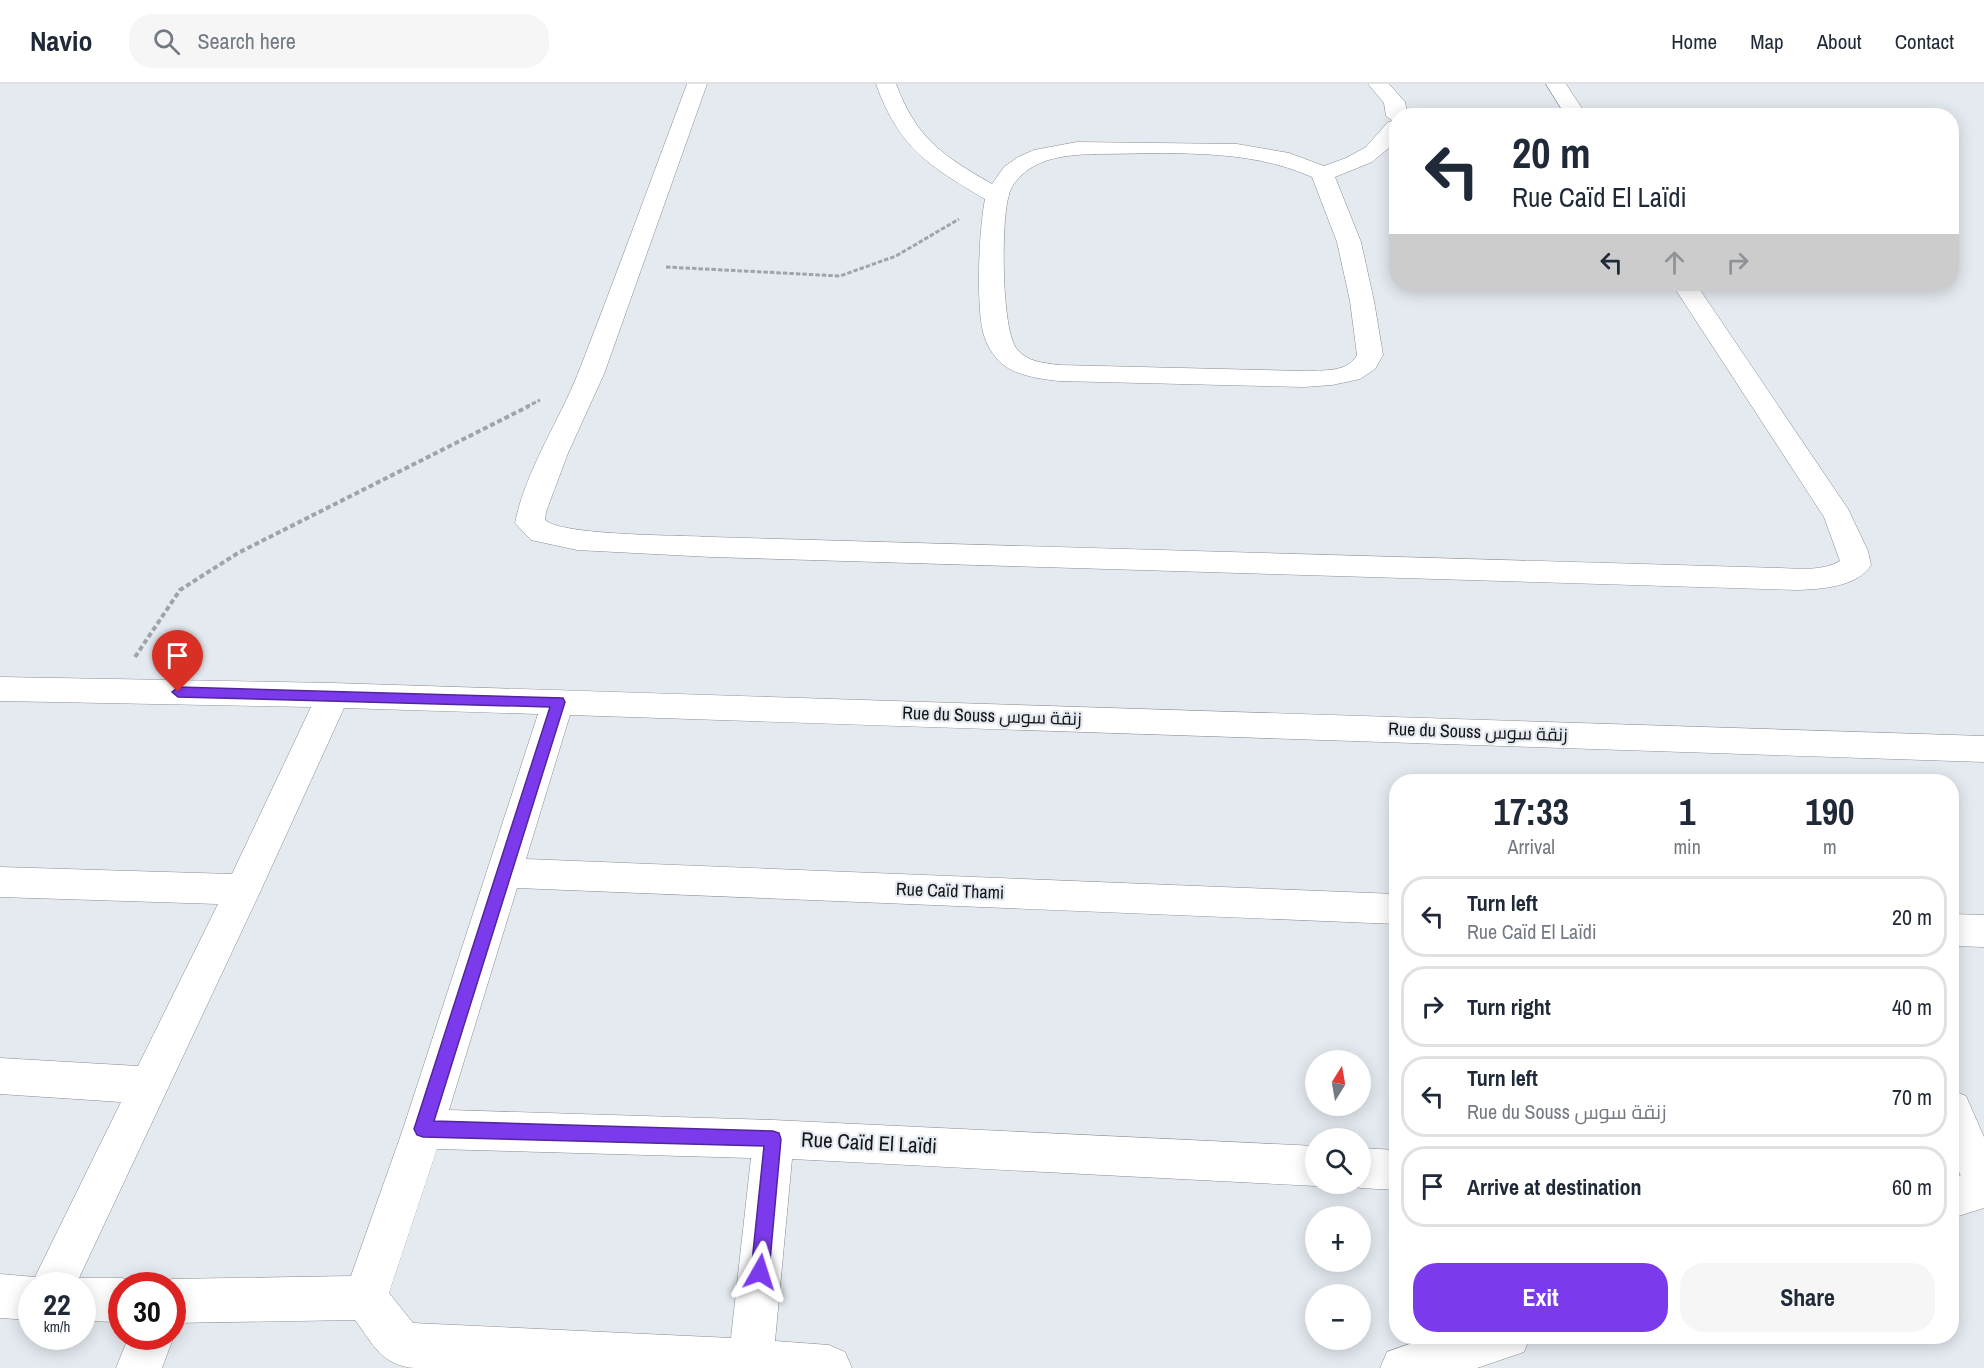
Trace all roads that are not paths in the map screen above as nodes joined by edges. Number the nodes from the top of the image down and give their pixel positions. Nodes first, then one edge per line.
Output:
1 (697, 84) edge
2 (886, 84) edge
3 (1378, 84) edge
4 (1556, 84) edge
5 (1395, 108) edge
6 (1572, 108) edge
7 (1389, 134) edge
8 (1322, 173) junction
9 (997, 196) junction
10 (1689, 291) edge
11 (0, 689) edge
12 (333, 695) junction
13 (558, 702) junction
14 (1984, 749) edge
15 (503, 873) junction
16 (0, 882) edge
17 (243, 890) junction
18 (1389, 909) edge
19 (1959, 930) edge
20 (1984, 931) edge
21 (0, 1076) edge
22 (150, 1084) junction
23 (1959, 1126) edge
24 (423, 1129) junction
25 (773, 1139) junction
26 (1305, 1165) edge
27 (1371, 1169) edge
28 (1389, 1170) edge
29 (1965, 1192) edge
30 (60, 1272) edge
31 (0, 1296) edge
32 (18, 1297) edge
33 (365, 1298) junction
34 (186, 1300) edge
35 (1482, 1344) edge
36 (146, 1350) edge
37 (751, 1361) junction
38 (139, 1368) edge
39 (829, 1368) edge
40 (1403, 1368) edge

1 - 10 street
2 - 9 street
3 - 5 street
4 - 6 street
7 - 8 street
8 - 9 street
8 - 9 street
11 - 12 street, Rue du Souss زنقة سوس
12 - 13 street, Rue du Souss زنقة سوس
12 - 17 street
13 - 14 street, Rue du Souss زنقة سوس
13 - 15 street
15 - 18 street, Rue Caïd Thami
15 - 24 street
16 - 17 street
17 - 22 street
19 - 20 street
21 - 22 street
22 - 30 street
23 - 29 street
24 - 25 street, Rue Caïd El Laïdi
24 - 33 street
25 - 26 street, Rue Caïd El Laïdi
25 - 37 street
27 - 28 street
31 - 32 street
33 - 34 street
33 - 37 street
35 - 40 street
36 - 38 street
37 - 39 street

